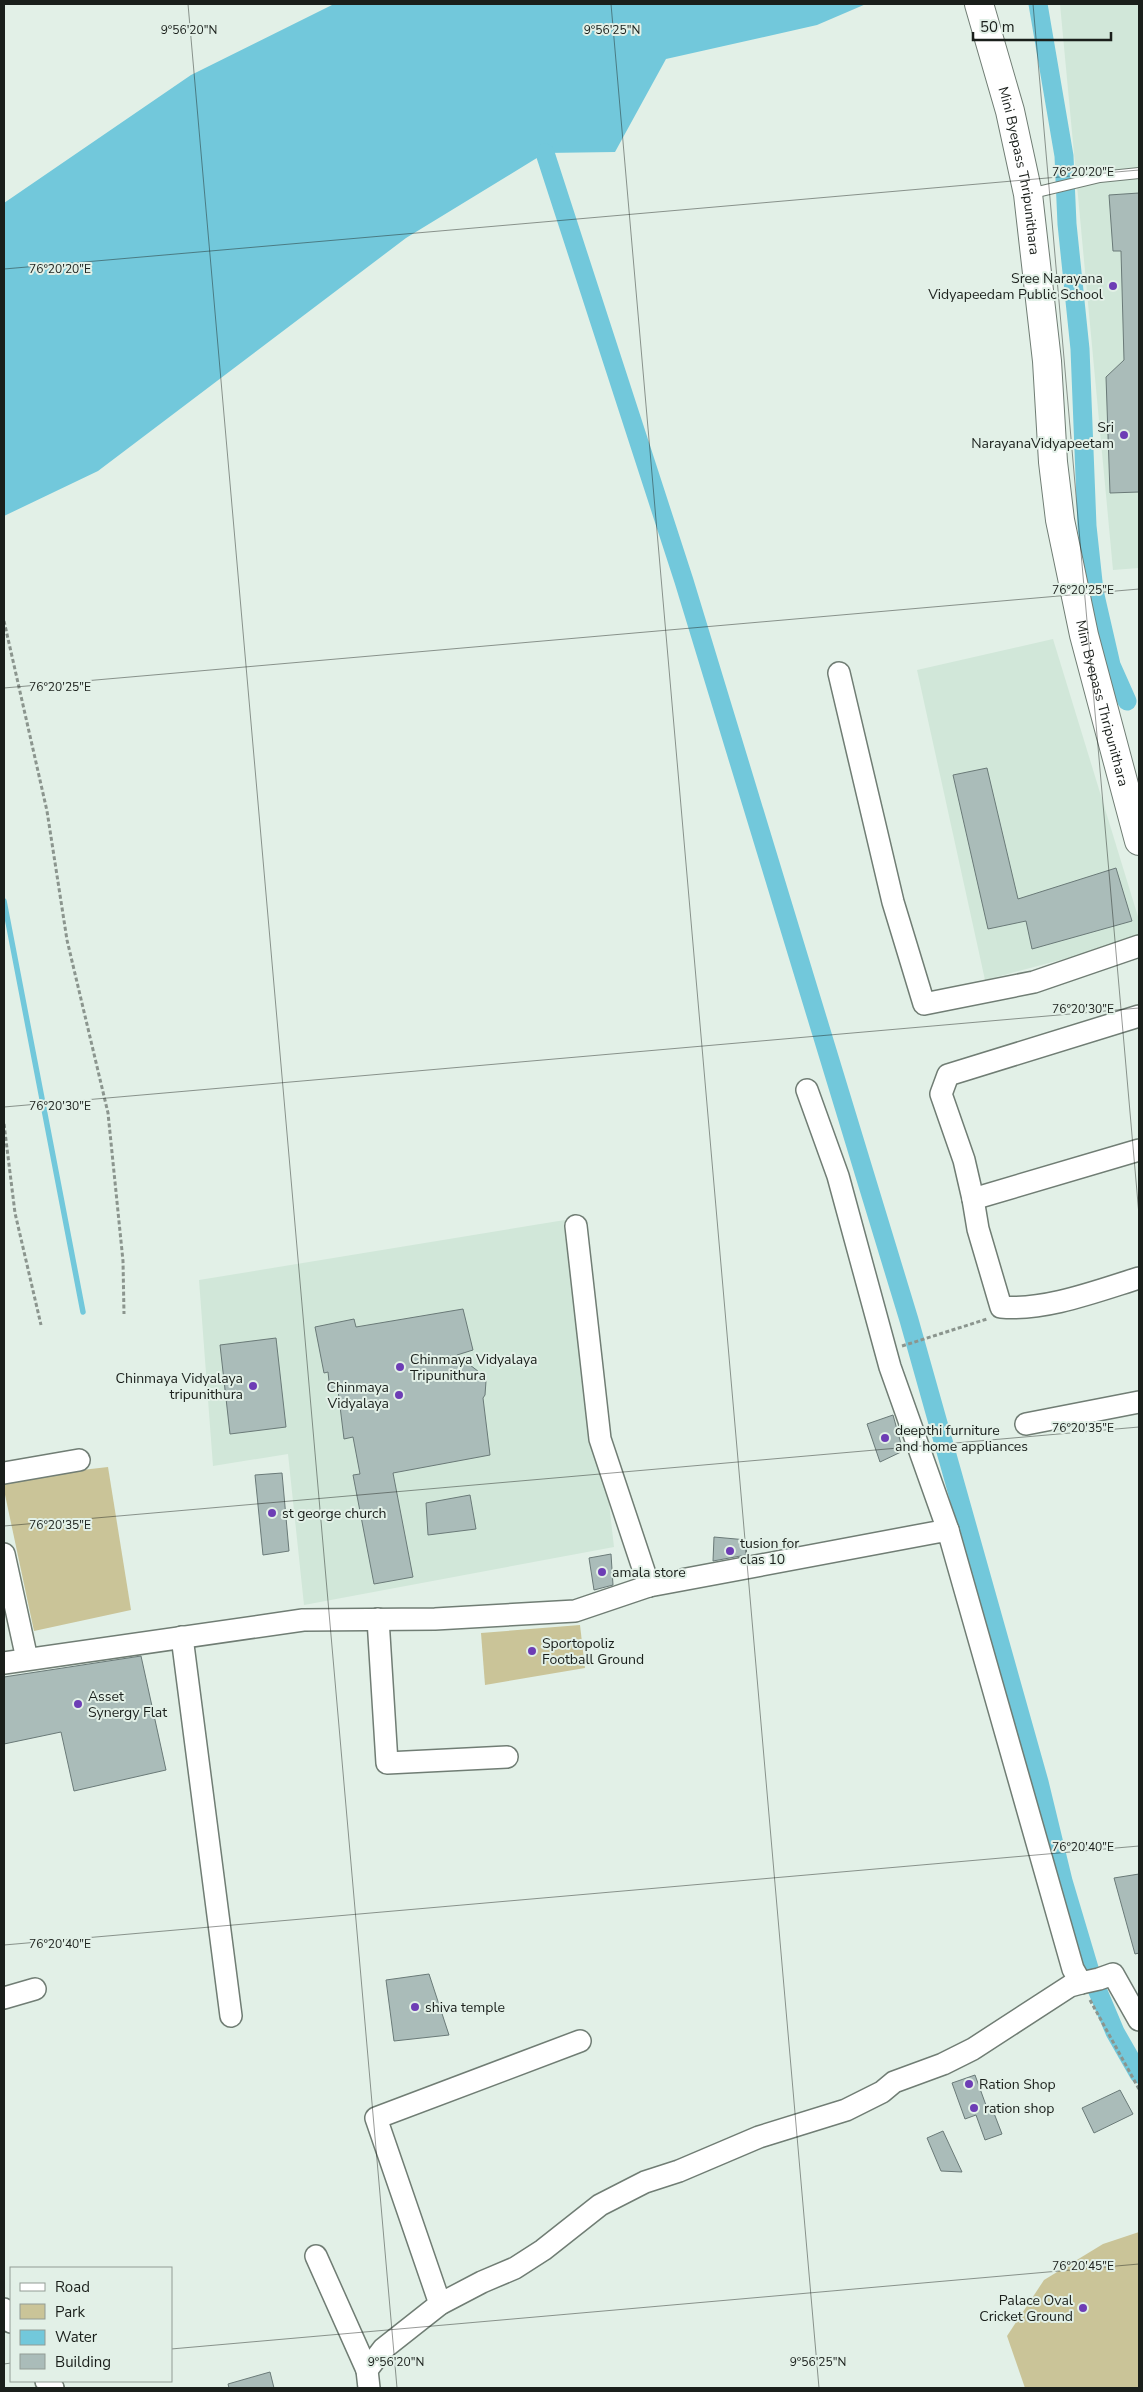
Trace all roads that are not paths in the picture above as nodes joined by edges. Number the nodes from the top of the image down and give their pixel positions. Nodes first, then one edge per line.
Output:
1 (979, 4) edge
2 (1139, 173) edge
3 (1040, 191) junction
4 (839, 672) dead end
5 (1139, 841) edge
6 (1139, 946) edge
7 (1139, 1016) edge
8 (808, 1090) dead end
9 (1139, 1150) edge
10 (973, 1199) junction
11 (576, 1226) dead end
12 (1139, 1278) edge
13 (1139, 1402) edge
14 (1026, 1424) dead end
15 (79, 1460) dead end
16 (4, 1473) edge
17 (948, 1530) junction
18 (4, 1554) edge
19 (649, 1586) junction
20 (378, 1620) junction
21 (182, 1637) junction
22 (27, 1659) junction
23 (4, 1663) edge
24 (507, 1757) dead end
25 (1089, 1982) junction
26 (35, 1989) dead end
27 (4, 1998) edge
28 (231, 2016) dead end
29 (1139, 2020) edge
30 (580, 2041) dead end
31 (316, 2256) dead end
32 (440, 2304) junction
33 (4, 2309) edge
34 (10, 2320) edge
35 (368, 2379) edge

1 - 3 main road, Mini Byepass Thripunithara
2 - 3 lane
3 - 5 main road, Mini Byepass Thripunithara
4 - 6 street
7 - 10 street
8 - 17 street
9 - 10 street
10 - 12 street
11 - 19 street
13 - 14 street
15 - 16 street
17 - 19 street
17 - 25 street
18 - 22 street
19 - 20 street
20 - 21 street
20 - 24 street
21 - 22 street
21 - 28 street
22 - 23 street
25 - 29 street
25 - 32 street
26 - 27 street
30 - 32 street
31 - 35 street
32 - 35 street
33 - 34 street

